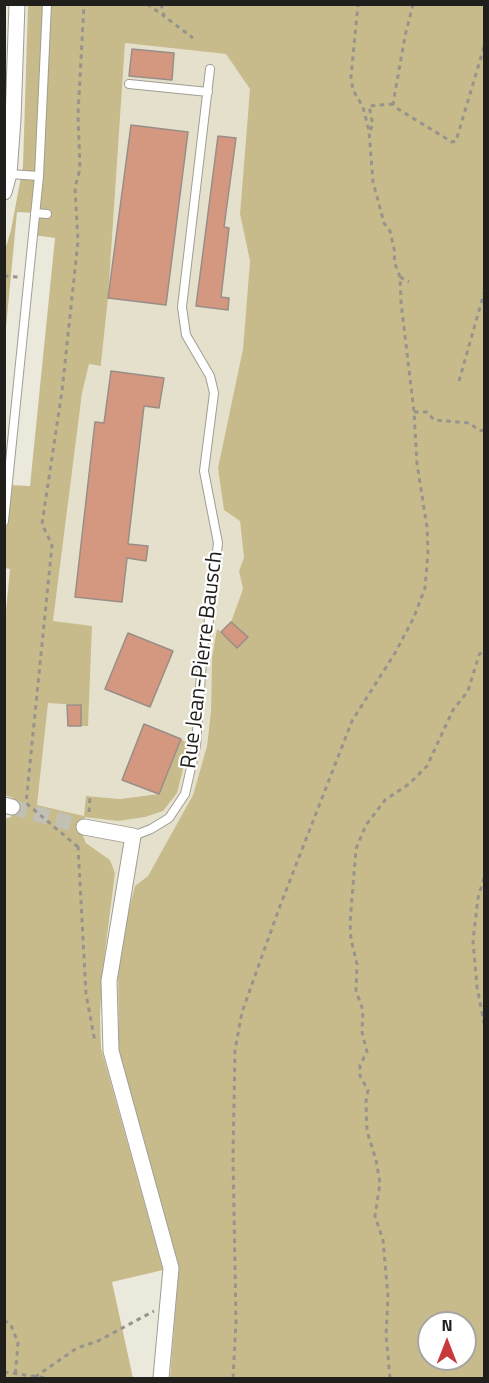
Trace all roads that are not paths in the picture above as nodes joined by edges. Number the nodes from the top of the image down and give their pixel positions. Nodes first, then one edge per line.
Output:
1 (17, 4) edge
2 (47, 4) edge
3 (210, 69) dead end
4 (129, 84) dead end
5 (208, 92) junction
6 (7, 174) edge
7 (39, 176) junction
8 (4, 192) edge
9 (35, 213) junction
10 (47, 214) dead end
11 (4, 521) edge
12 (83, 827) tunnel mouth
13 (133, 836) junction
14 (161, 1378) edge

1 - 6 street
2 - 7 lane
3 - 5 lane, Rue Jean-Pierre Bausch
4 - 5 lane
5 - 13 lane, Rue Jean-Pierre Bausch
6 - 7 lane
6 - 8 street
7 - 9 lane
9 - 10 lane
9 - 11 lane
12 - 13 street
13 - 14 street

